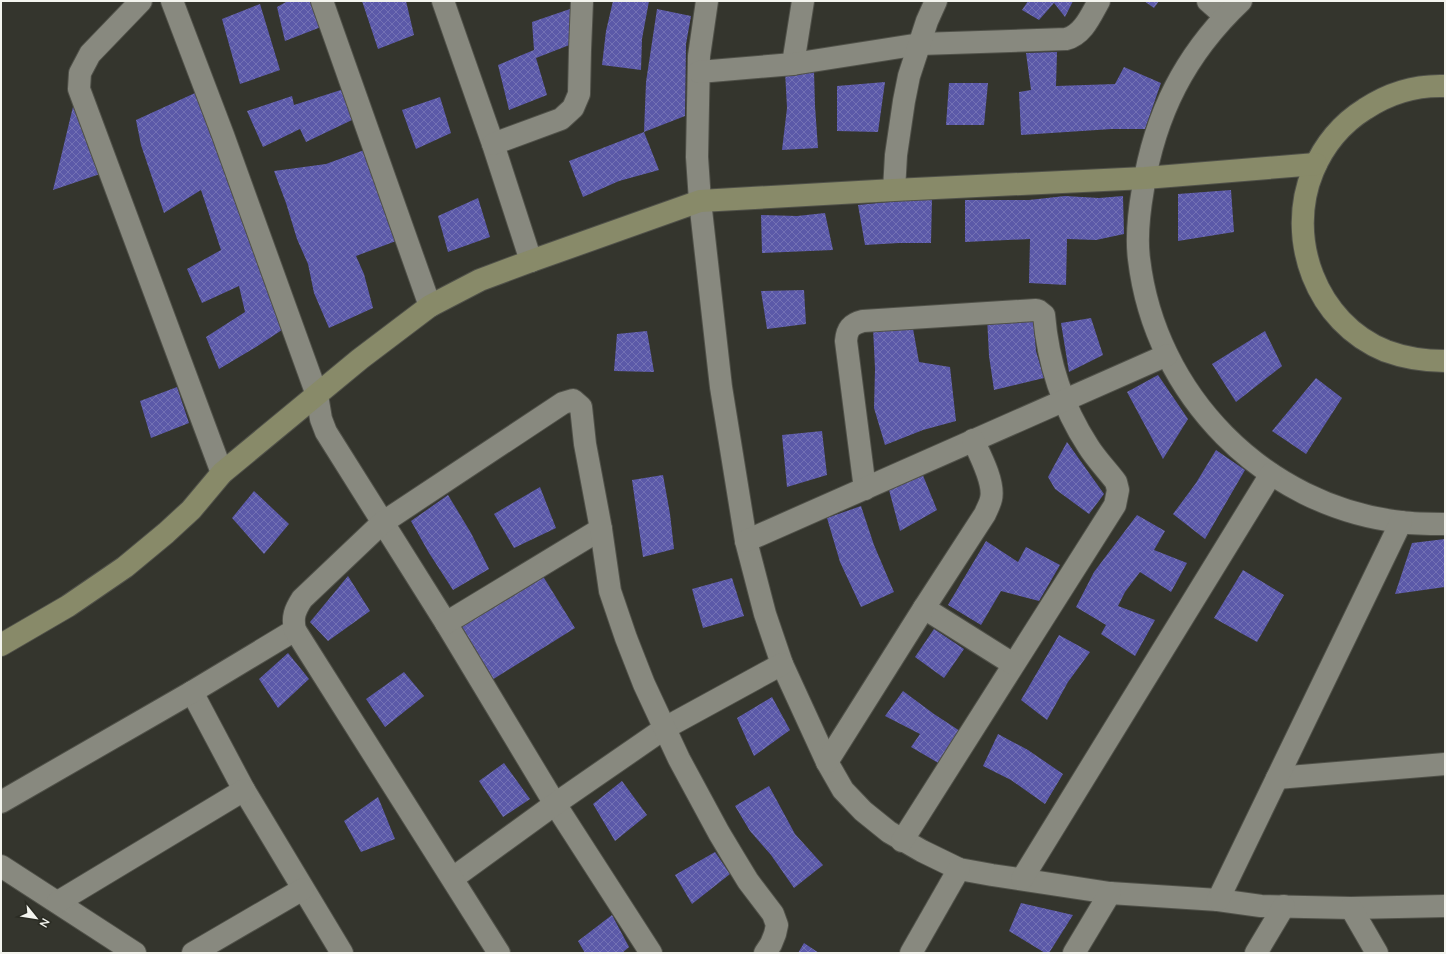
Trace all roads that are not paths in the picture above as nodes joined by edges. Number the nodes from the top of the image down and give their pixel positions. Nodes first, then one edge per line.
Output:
1 (141, 1) edge
2 (172, 1) edge
3 (322, 1) edge
4 (444, 1) edge
5 (582, 1) edge
6 (706, 1) edge
7 (804, 1) edge
8 (936, 1) edge
9 (1099, 1) edge
10 (1208, 1) edge
11 (1240, 1) edge
12 (1225, 16) junction
13 (920, 44) junction
14 (793, 64) junction
15 (699, 72) junction
16 (1445, 86) edge
17 (493, 144) junction
18 (1316, 164) junction
19 (1145, 178) junction
20 (894, 190) junction
21 (700, 202) junction
22 (531, 261) junction
23 (430, 306) junction
24 (1167, 355) junction
25 (1445, 362) edge
26 (317, 395) junction
27 (1063, 401) junction
28 (973, 440) junction
29 (222, 473) junction
30 (1271, 474) junction
31 (865, 489) junction
32 (1401, 522) junction
33 (382, 523) junction
34 (1445, 524) edge
35 (601, 529) junction
36 (746, 541) junction
37 (924, 608) junction
38 (446, 623) junction
39 (295, 630) junction
40 (1, 645) edge
41 (782, 664) junction
42 (1013, 664) junction
43 (192, 692) junction
44 (665, 728) junction
45 (827, 762) junction
46 (1445, 764) edge
47 (1277, 778) junction
48 (244, 790) junction
49 (1, 802) edge
50 (555, 804) junction
51 (902, 841) junction
52 (1, 866) edge
53 (959, 869) junction
54 (453, 878) junction
55 (1022, 879) junction
56 (303, 889) junction
57 (1110, 892) junction
58 (1218, 900) junction
59 (58, 902) junction
60 (1284, 906) junction
61 (1445, 906) edge
62 (1351, 908) junction
63 (135, 953) edge
64 (192, 953) edge
65 (342, 953) edge
66 (499, 953) edge
67 (651, 953) edge
68 (765, 953) edge
69 (911, 953) edge
70 (1074, 953) edge
71 (1256, 953) edge
72 (1377, 953) edge

1 - 29 street
2 - 26 street
3 - 23 street
4 - 17 street
5 - 17 street
6 - 15 street
7 - 14 street
8 - 13 street
9 - 13 street
10 - 12 street
11 - 12 street
12 - 19 street
13 - 14 street
13 - 20 street
14 - 15 street
15 - 21 street
16 - 18 street
17 - 22 street
18 - 19 street
18 - 25 street
19 - 20 street
19 - 24 street
20 - 21 street
21 - 22 street
21 - 36 street
22 - 23 street
23 - 26 street
24 - 27 street
24 - 30 street
26 - 29 street
26 - 33 street
27 - 28 street
27 - 31 street
27 - 42 street
28 - 31 street
28 - 37 street
29 - 40 street
30 - 32 street
30 - 55 street
31 - 36 street
32 - 34 street
32 - 47 street
33 - 35 street
33 - 38 street
33 - 39 street
35 - 38 street
35 - 44 street
36 - 41 street
37 - 42 street
37 - 45 street
38 - 50 street
39 - 43 street
39 - 54 street
41 - 44 street
41 - 45 street
42 - 51 street
43 - 48 street
43 - 49 street
44 - 50 street
44 - 68 street
45 - 51 street
46 - 47 street
47 - 58 street
48 - 56 street
48 - 59 street
50 - 54 street
50 - 67 street
51 - 53 street
52 - 59 street
53 - 55 street
53 - 69 street
54 - 66 street
55 - 57 street
56 - 64 street
56 - 65 street
57 - 58 street
57 - 70 street
58 - 60 street
59 - 63 street
60 - 62 street
60 - 71 street
61 - 62 street
62 - 72 street

